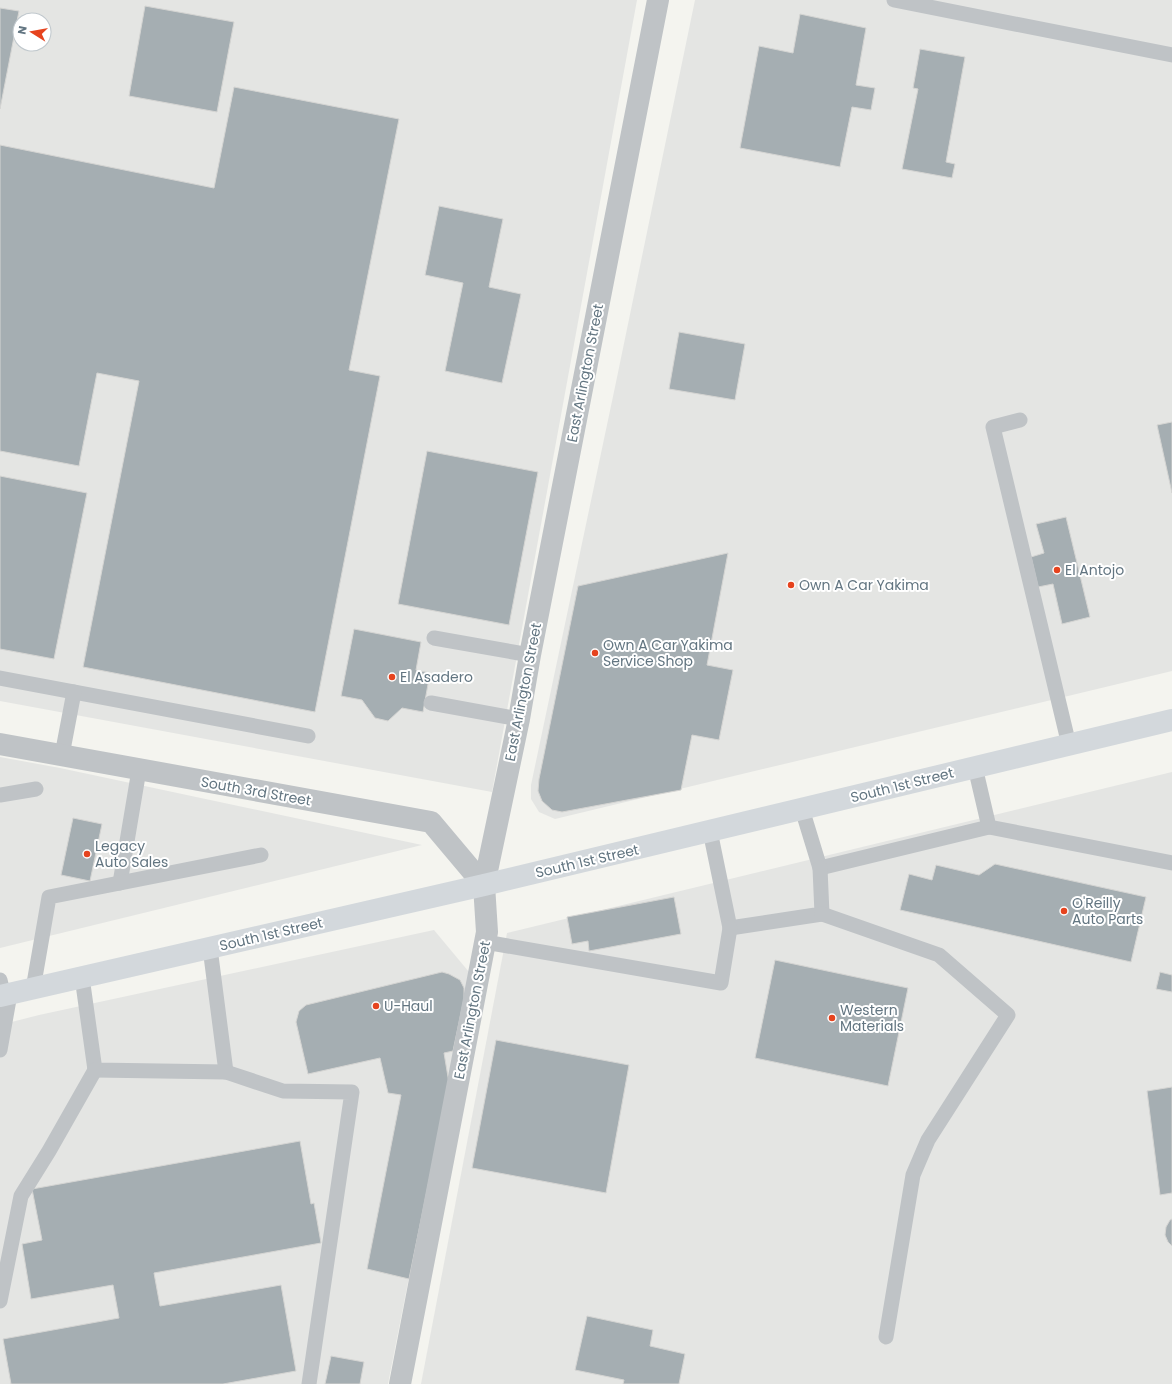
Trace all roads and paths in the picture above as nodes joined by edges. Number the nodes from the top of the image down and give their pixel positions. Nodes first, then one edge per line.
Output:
1 (658, 0) edge
2 (894, 0) edge
3 (1172, 55) edge
4 (1020, 420) dead end
5 (434, 638) dead end
6 (530, 655) junction
7 (0, 678) edge
8 (74, 692) junction
9 (432, 703) dead end
10 (519, 719) junction
11 (1172, 720) edge
12 (308, 736) dead end
13 (0, 744) edge
14 (1069, 745) junction
15 (62, 755) junction
16 (975, 767) junction
17 (139, 770) junction
18 (36, 789) dead end
19 (0, 795) edge
20 (802, 809) junction
21 (990, 827) junction
22 (710, 831) junction
23 (261, 855) dead end
24 (1172, 863) edge
25 (820, 868) junction
26 (120, 883) junction
27 (484, 885) junction
28 (822, 914) junction
29 (730, 928) junction
30 (485, 942) junction
31 (210, 948) junction
32 (82, 978) junction
33 (33, 988) junction
34 (3, 991) edge
35 (0, 1050) edge
36 (95, 1070) junction
37 (226, 1072) junction
38 (0, 1301) edge
39 (886, 1337) dead end
40 (309, 1384) edge
41 (400, 1384) edge

1 - 6 street, East Arlington Street
2 - 3 lane
4 - 14 lane
5 - 6 lane
6 - 10 street, East Arlington Street
7 - 8 lane
8 - 12 lane
8 - 15 lane
9 - 10 lane
10 - 27 street, East Arlington Street
11 - 14 main road, South 1st Street
13 - 15 street, South 3rd Street
14 - 16 main road, South 1st Street
15 - 17 street, South 3rd Street
16 - 20 main road, South 1st Street
16 - 21 lane
17 - 26 lane
17 - 27 street, South 3rd Street
18 - 19 lane
20 - 22 main road, South 1st Street
20 - 25 lane
21 - 24 lane
21 - 25 lane
22 - 27 main road, South 1st Street
22 - 29 lane
23 - 26 lane
25 - 28 lane
26 - 33 lane
27 - 30 street, East Arlington Street
27 - 31 main road, South 1st Street
28 - 29 lane
28 - 39 lane
29 - 30 lane
30 - 41 street, East Arlington Street
31 - 32 main road, South 1st Street
31 - 37 lane
32 - 33 main road, South 1st Street
32 - 36 lane
33 - 34 main road, South 1st Street
34 - 35 lane
36 - 37 lane
36 - 38 lane
37 - 40 lane

